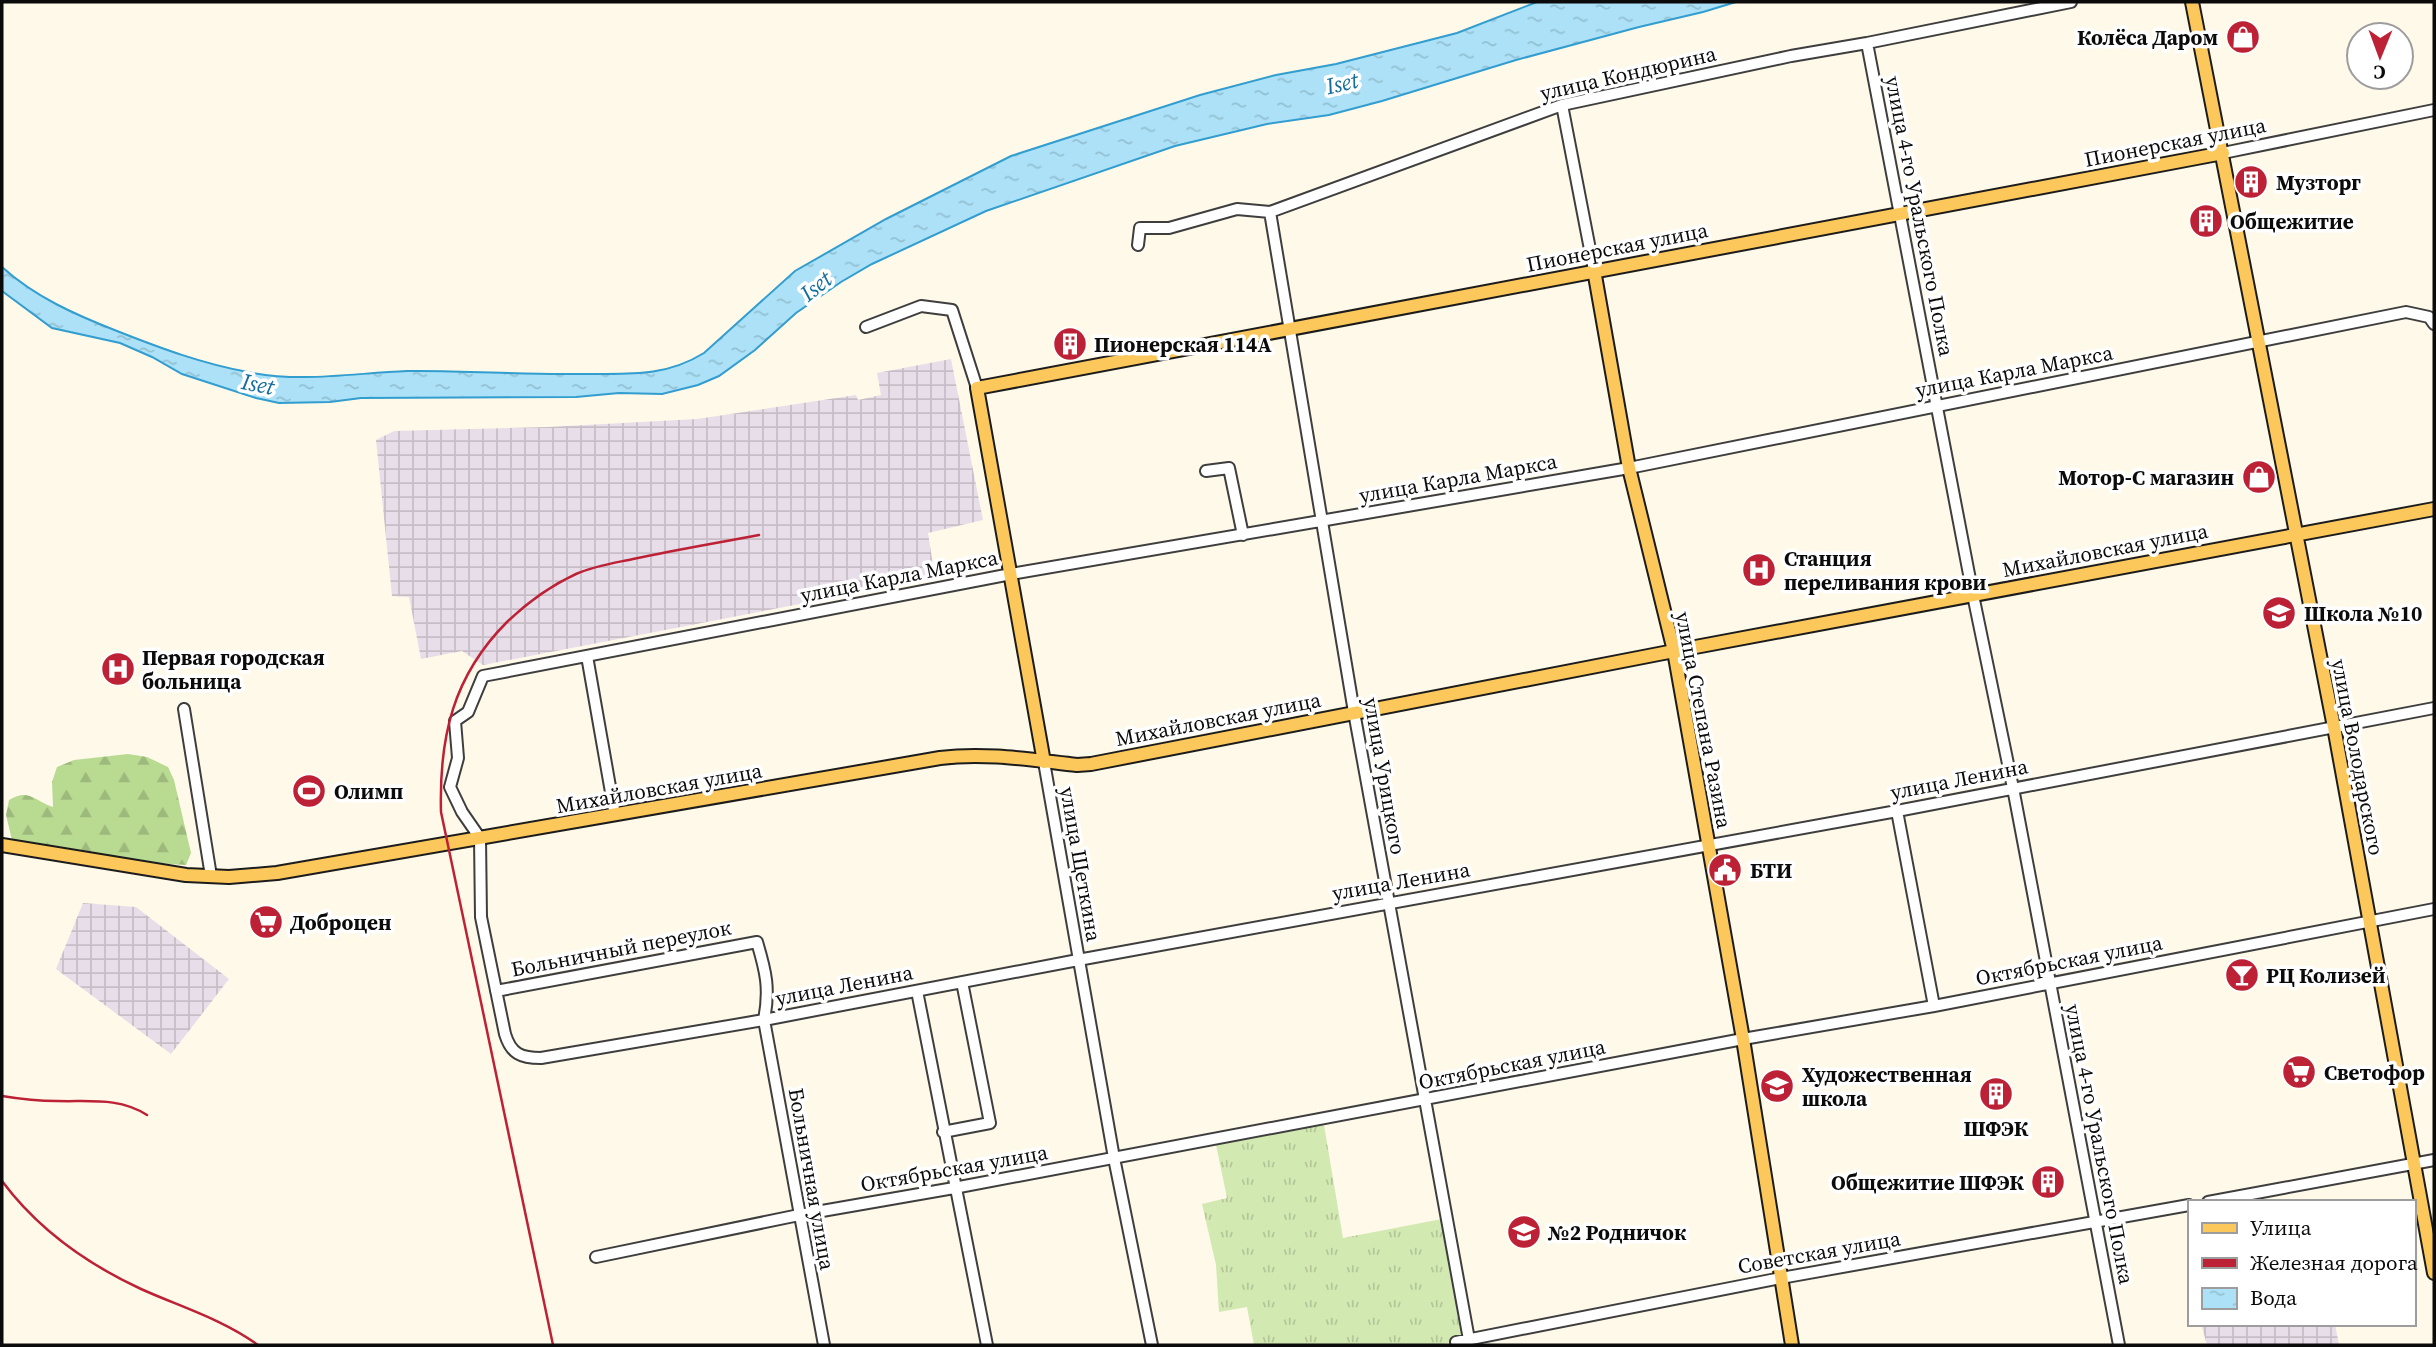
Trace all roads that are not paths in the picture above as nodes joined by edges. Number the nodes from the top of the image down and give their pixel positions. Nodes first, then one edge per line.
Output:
1 (2071, 2) edge
2 (2192, 2) edge
3 (1867, 44) junction
4 (1562, 105) junction
5 (2434, 110) edge
6 (2222, 153) junction
7 (1270, 212) junction
8 (1900, 213) junction
9 (1138, 245) dead end
10 (1594, 270) junction
11 (2434, 324) edge
12 (866, 327) dead end
13 (1290, 329) junction
14 (2260, 341) junction
15 (977, 388) junction
16 (1938, 407) junction
17 (1629, 468) junction
18 (1206, 471) dead end
19 (2434, 509) edge
20 (1323, 521) junction
21 (2296, 534) junction
22 (1243, 535) junction
23 (1011, 574) junction
24 (1973, 595) junction
25 (1674, 651) junction
26 (587, 656) junction
27 (2434, 708) edge
28 (184, 709) dead end
29 (1354, 712) junction
30 (2334, 727) junction
31 (1044, 762) junction
32 (2013, 788) junction
33 (1897, 811) junction
34 (615, 815) junction
35 (480, 838) junction
36 (2, 845) edge
37 (1708, 845) junction
38 (211, 876) junction
39 (1388, 904) junction
40 (2434, 909) edge
41 (2370, 921) junction
42 (1078, 960) junction
43 (962, 982) junction
44 (2050, 983) junction
45 (496, 991) junction
46 (917, 991) junction
47 (1934, 1006) junction
48 (764, 1020) junction
49 (1743, 1039) junction
50 (1425, 1101) junction
51 (943, 1132) junction
52 (1114, 1158) junction
53 (2434, 1160) edge
54 (2414, 1164) junction
55 (954, 1188) junction
56 (2219, 1200) edge
57 (2188, 1205) edge
58 (799, 1214) junction
59 (2096, 1222) junction
60 (596, 1257) dead end
61 (2434, 1273) edge
62 (1781, 1278) junction
63 (1456, 1342) dead end
64 (1469, 1342) edge
65 (824, 1345) edge
66 (986, 1345) edge
67 (1152, 1345) edge
68 (1792, 1345) edge
69 (2119, 1345) edge

1 - 3 street, улица Кондюрина
2 - 6 main road, улица Володарского
3 - 4 street, улица Кондюрина
3 - 8 street, улица 4-го Уральского Полка
4 - 7 street, улица Кондюрина
4 - 10 street
5 - 6 street, Пионерская улица
6 - 8 main road, Пионерская улица
6 - 14 main road, улица Володарского
7 - 9 street, улица Кондюрина
7 - 13 street, улица Урицкого
8 - 10 main road, Пионерская улица
8 - 16 street, улица 4-го Уральского Полка
10 - 13 main road, Пионерская улица
10 - 17 main road, улица Степана Разина
11 - 14 street, улица Карла Маркса
12 - 15 street
13 - 15 main road, Пионерская улица
13 - 20 street, улица Урицкого
14 - 16 street, улица Карла Маркса
14 - 21 main road, улица Володарского
15 - 23 main road, улица Щеткина
16 - 17 street, улица Карла Маркса
16 - 24 street, улица 4-го Уральского Полка
17 - 20 street, улица Карла Маркса
17 - 25 main road, улица Степана Разина
18 - 22 street
19 - 21 main road, Михайловская улица
20 - 22 street, улица Карла Маркса
20 - 29 street, улица Урицкого
21 - 24 main road, Михайловская улица
21 - 30 main road, улица Володарского
22 - 23 street, улица Карла Маркса
23 - 26 street, улица Карла Маркса
23 - 31 main road, улица Щеткина
24 - 25 main road, Михайловская улица
24 - 32 street, улица 4-го Уральского Полка
25 - 29 main road, Михайловская улица
25 - 37 main road, улица Степана Разина
26 - 34 street
26 - 35 street, улица Карла Маркса
27 - 30 street, улица Ленина
28 - 38 street
29 - 31 main road, Михайловская улица
29 - 39 street, улица Урицкого
30 - 32 street, улица Ленина
30 - 41 main road, улица Володарского
31 - 34 main road, Михайловская улица
31 - 42 street, улица Щеткина
32 - 33 street, улица Ленина
32 - 44 street, улица 4-го Уральского Полка
33 - 37 street, улица Ленина
33 - 47 street
34 - 35 main road, Михайловская улица
35 - 38 main road, Михайловская улица
35 - 45 street, улица Ленина
36 - 38 main road, Михайловская улица
37 - 39 street, улица Ленина
37 - 49 main road, улица Степана Разина
39 - 42 street, улица Ленина
39 - 50 street, улица Урицкого
40 - 41 street, Октябрьская улица
41 - 44 street, Октябрьская улица
41 - 54 main road, улица Володарского
42 - 43 street, улица Ленина
42 - 52 street, улица Щеткина
43 - 46 street, улица Ленина
43 - 51 street
44 - 47 street, Октябрьская улица
44 - 59 street, улица 4-го Уральского Полка
45 - 48 street, улица Ленина
45 - 48 street, Больничный переулок
46 - 48 street, улица Ленина
46 - 51 street
47 - 49 street, Октябрьская улица
48 - 58 street, Больничная улица
49 - 50 street, Октябрьская улица
49 - 62 main road, улица Степана Разина
50 - 52 street, Октябрьская улица
50 - 64 street, улица Урицкого
51 - 55 street
52 - 55 street, Октябрьская улица
52 - 67 street, улица Щеткина
53 - 54 street
54 - 56 street
54 - 61 main road, улица Володарского
55 - 58 street, Октябрьская улица
55 - 66 street
57 - 59 street, Советская улица
58 - 60 street, Октябрьская улица
58 - 65 street, Больничная улица
59 - 62 street, Советская улица
59 - 69 street, улица 4-го Уральского Полка
62 - 64 street, Советская улица
62 - 68 main road, улица Степана Разина
63 - 64 street, Советская улица

